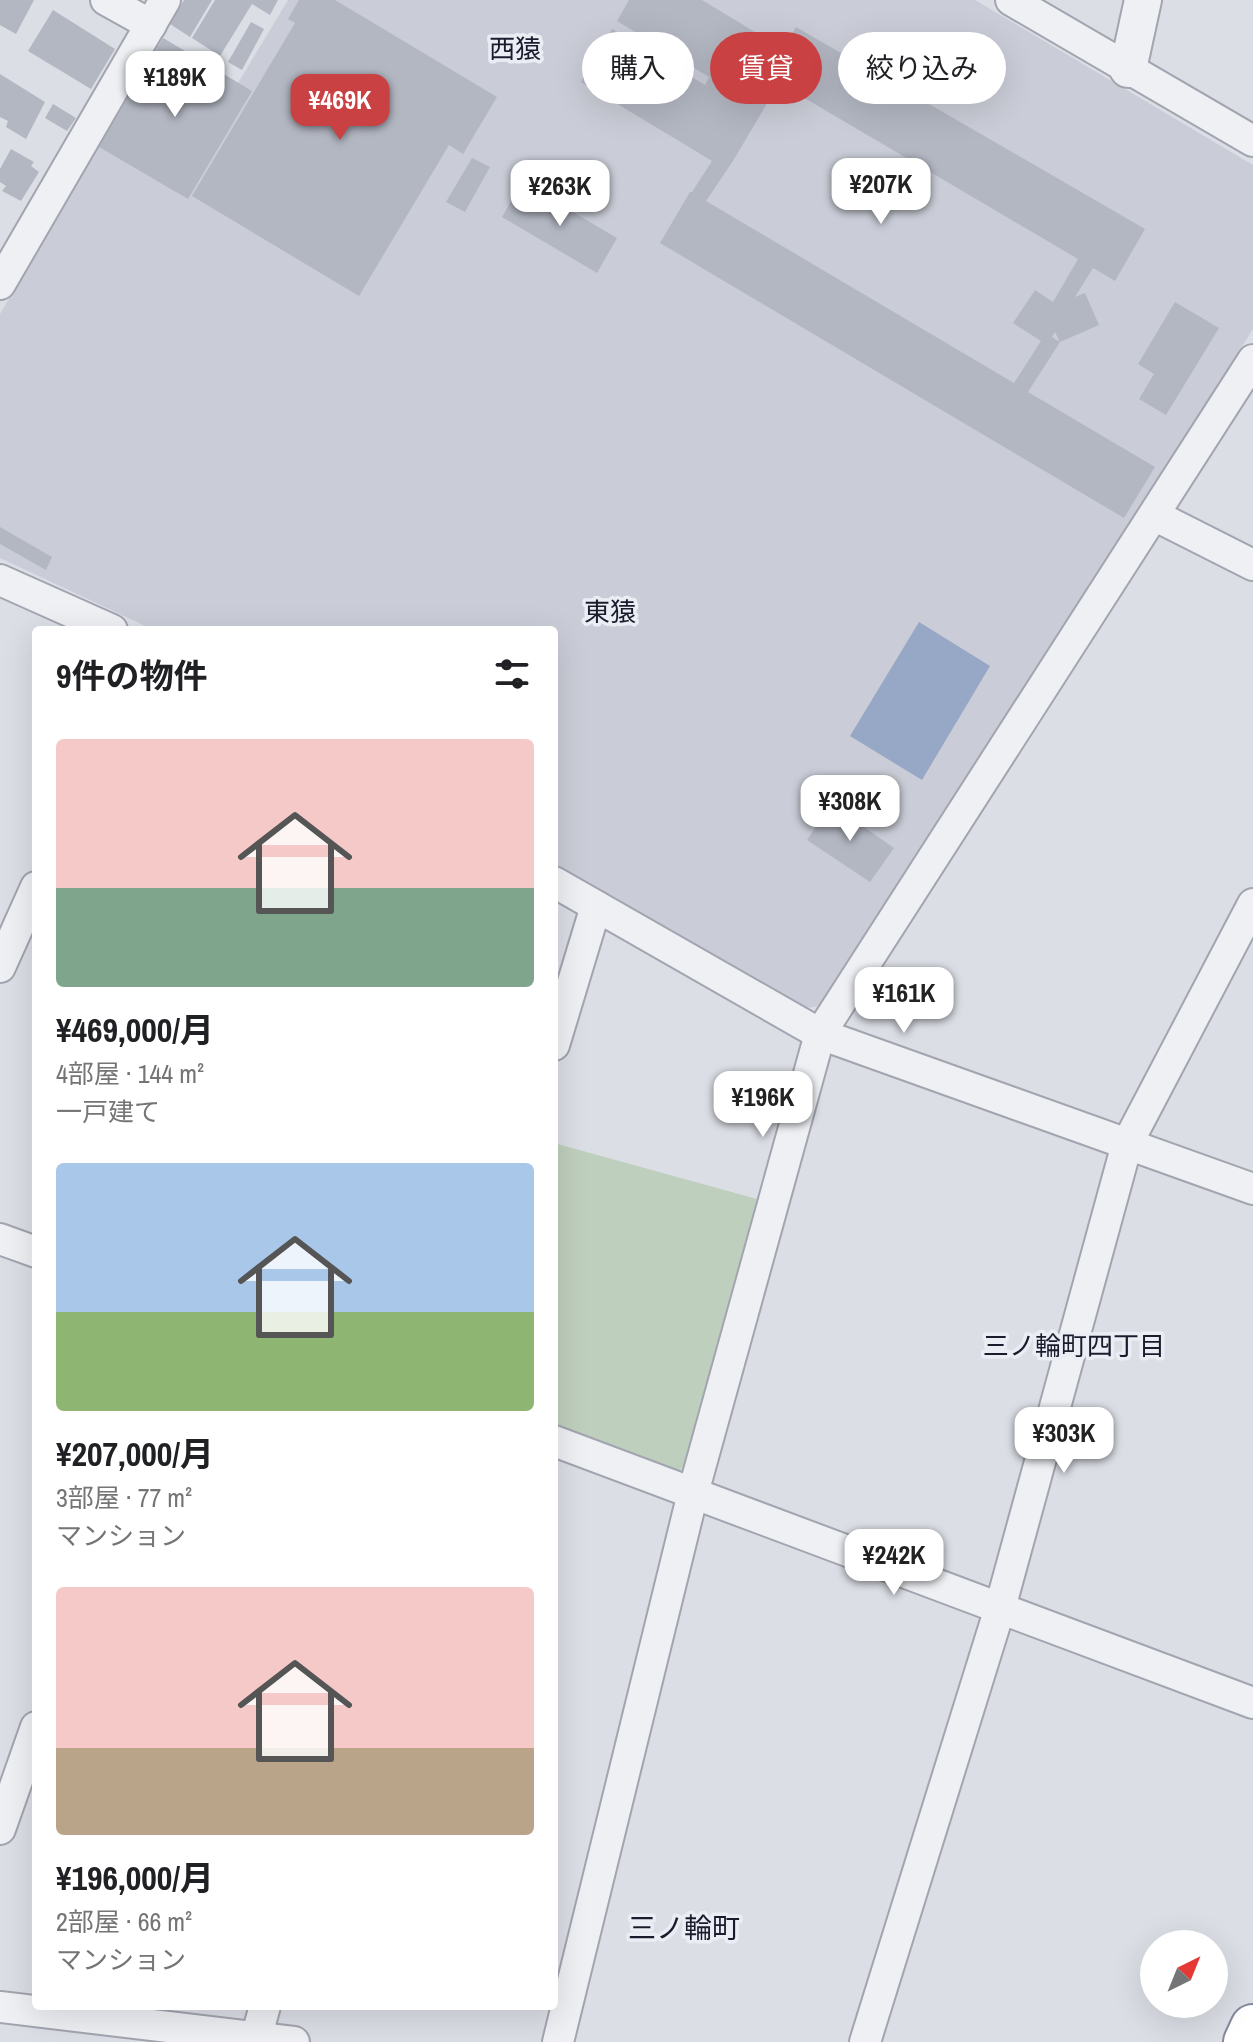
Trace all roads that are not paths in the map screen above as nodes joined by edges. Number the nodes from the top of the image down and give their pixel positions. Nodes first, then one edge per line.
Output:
1 (106, 0) edge
2 (1011, 0) edge
3 (1143, 0) edge
4 (158, 13) edge
5 (1128, 69) junction
6 (1253, 141) edge
7 (0, 284) edge
8 (1253, 360) edge
9 (1154, 515) junction
10 (1253, 565) edge
11 (0, 580) edge
12 (103, 626) edge
13 (558, 884) edge
14 (32, 896) edge
15 (1253, 904) edge
16 (596, 906) junction
17 (0, 967) edge
18 (558, 1032) edge
19 (820, 1034) junction
20 (1127, 1144) junction
21 (1253, 1189) edge
22 (0, 1239) edge
23 (32, 1251) edge
24 (558, 1442) edge
25 (693, 1493) junction
26 (1000, 1608) junction
27 (1253, 1703) edge
28 (32, 1738) edge
29 (0, 1829) edge
30 (0, 2007) edge
31 (264, 2010) edge
32 (1253, 2027) edge
33 (256, 2040) edge
34 (294, 2042) edge
35 (558, 2042) edge
36 (865, 2042) edge
37 (1246, 2042) edge

1 - 4 street
2 - 5 street
3 - 5 street
4 - 7 street
5 - 6 street
8 - 9 street
9 - 10 street
9 - 19 street
11 - 12 street
13 - 16 street
14 - 17 street
15 - 20 street
16 - 18 street
16 - 19 street
19 - 20 street
19 - 25 street
20 - 21 street
20 - 26 street
22 - 23 street
24 - 25 street
25 - 26 street
25 - 35 street
26 - 27 street
26 - 36 street
28 - 29 street
30 - 33 street
31 - 33 street
32 - 37 highway
33 - 34 street

